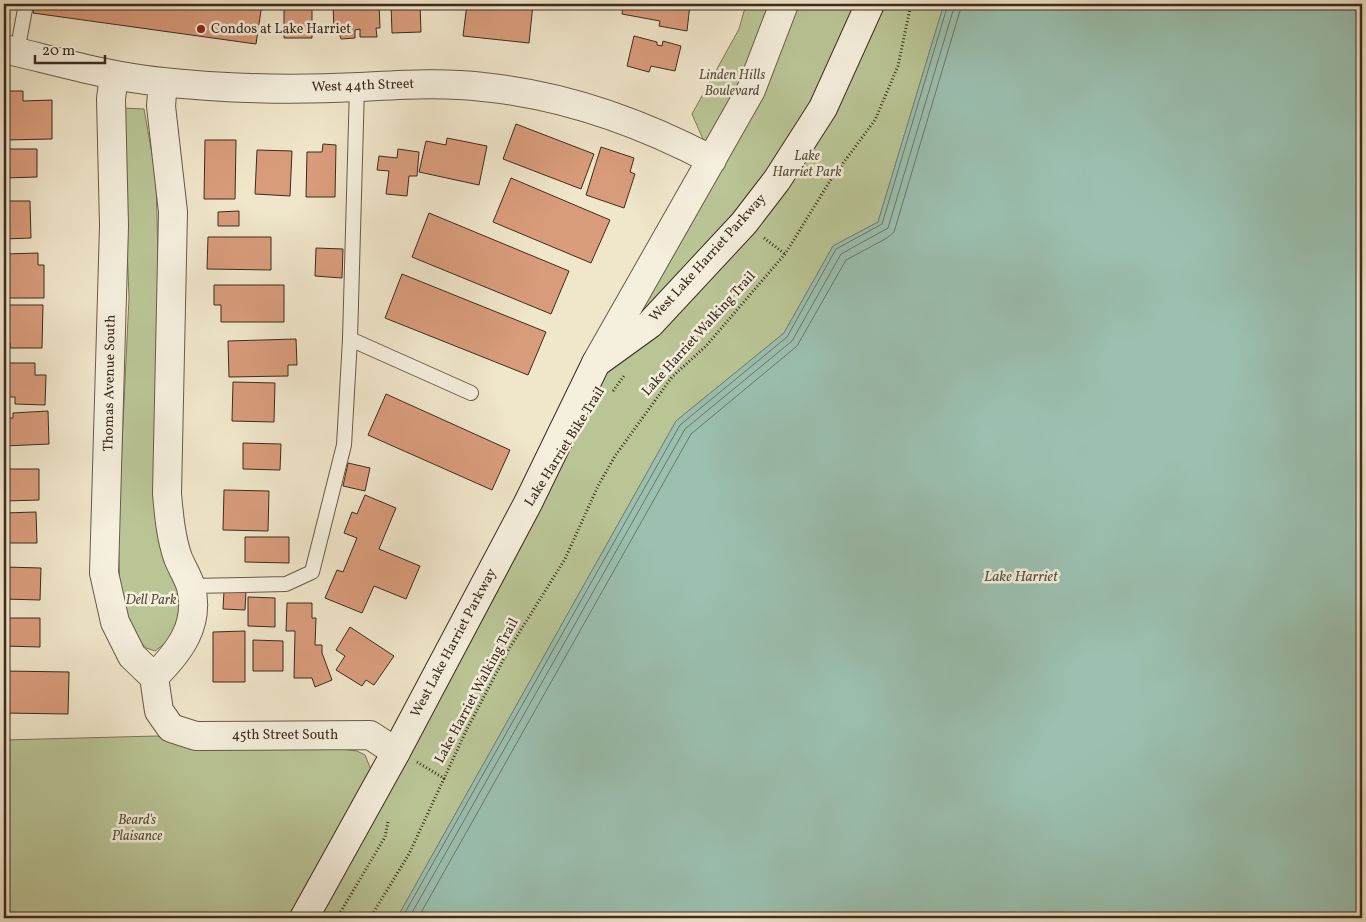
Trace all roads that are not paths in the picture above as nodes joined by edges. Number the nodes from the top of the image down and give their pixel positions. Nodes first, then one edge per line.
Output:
1 (26, 4) edge
2 (784, 4) edge
3 (870, 4) edge
4 (10, 51) edge
5 (114, 75) junction
6 (163, 82) junction
7 (357, 88) junction
8 (712, 160) junction
9 (350, 339) junction
10 (596, 363) junction
11 (471, 394) dead end
12 (191, 586) junction
13 (154, 677) junction
14 (403, 754) junction
15 (304, 918) edge

1 - 4 lane
2 - 8 street, West Lake Harriet Parkway
3 - 10 street, West Lake Harriet Parkway
4 - 5 street, West 44th Street
5 - 6 street, West 44th Street
5 - 13 street, Thomas Avenue South
6 - 7 street, West 44th Street
6 - 12 street
7 - 8 street, West 44th Street
7 - 9 lane
8 - 10 street, West Lake Harriet Parkway
9 - 11 lane
9 - 12 lane
10 - 14 street, West Lake Harriet Parkway
12 - 13 street
13 - 14 street, 45th Street South
14 - 15 street, West Lake Harriet Parkway

